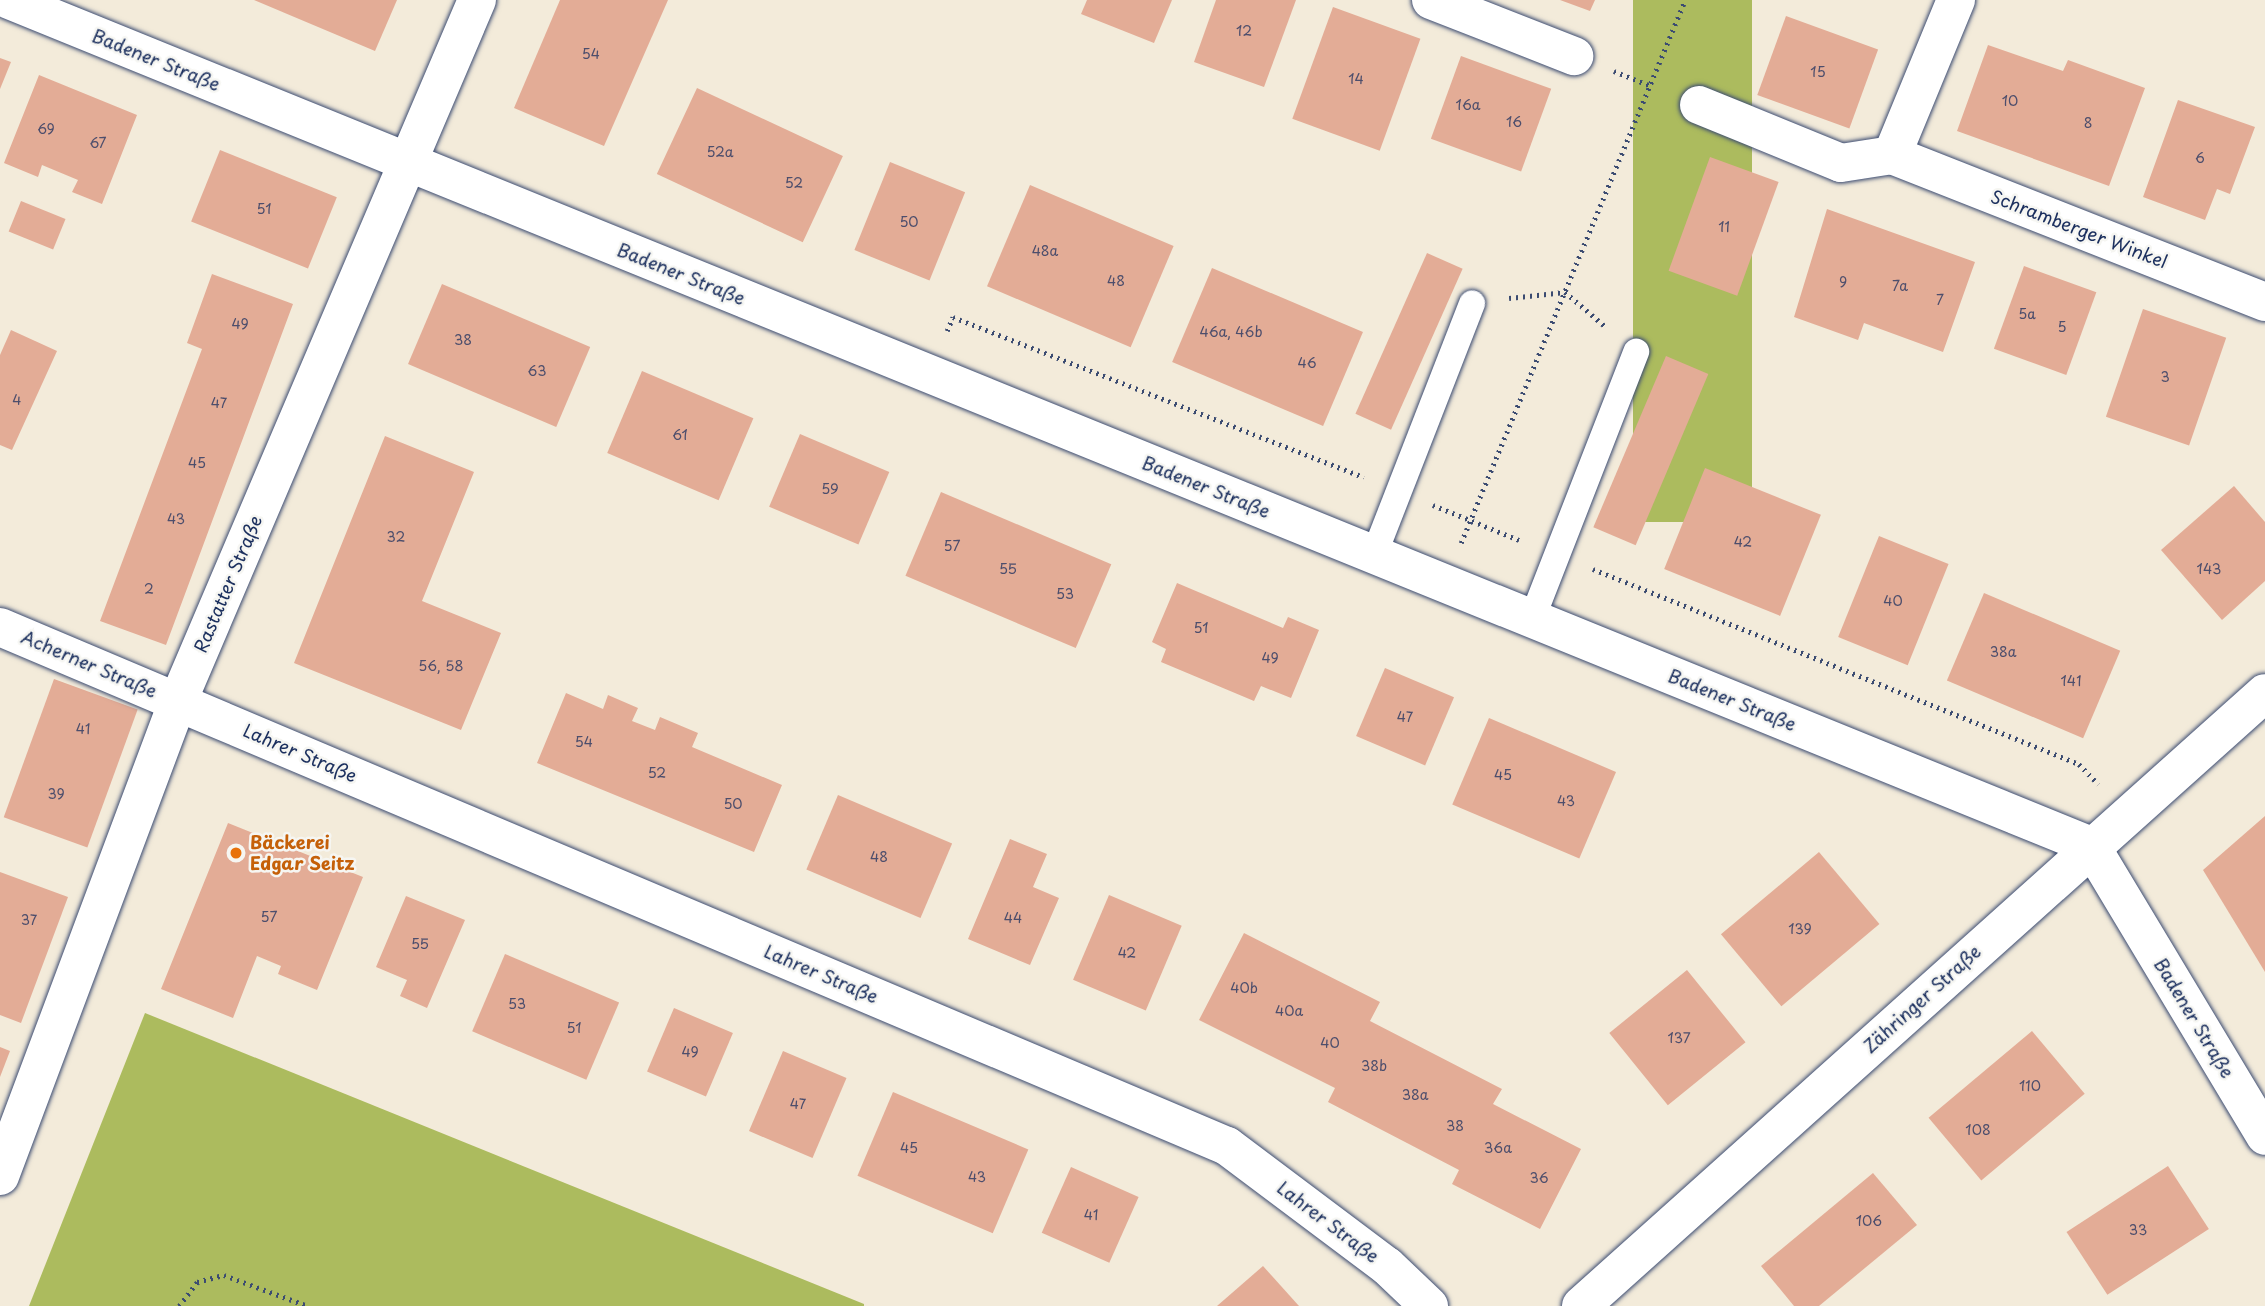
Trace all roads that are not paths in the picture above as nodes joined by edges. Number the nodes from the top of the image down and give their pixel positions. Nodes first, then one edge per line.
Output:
1 (9, 0) edge
2 (477, 0) edge
3 (1431, 0) edge
4 (1956, 0) edge
5 (1574, 55) dead end
6 (1699, 105) dead end
7 (1892, 155) junction
8 (407, 162) junction
9 (2265, 302) edge
10 (1472, 303) road end
11 (1636, 352) road end
12 (1374, 555) junction
13 (1532, 619) junction
14 (0, 627) edge
15 (2265, 693) edge
16 (178, 701) junction
17 (2091, 846) junction
18 (2265, 1136) edge
19 (0, 1176) edge
20 (1429, 1306) edge
21 (1581, 1306) edge

1 - 8 street, Badener Straße
2 - 8 street, Rastatter Straße
3 - 5 street
4 - 7 street
6 - 7 street
7 - 9 street, Schramberger Winkel
8 - 12 street, Badener Straße
8 - 16 street, Rastatter Straße
10 - 12 lane
11 - 13 lane
12 - 13 street, Badener Straße
13 - 17 street, Badener Straße
14 - 16 street, Acherner Straße
15 - 17 street, Zähringer Straße
16 - 19 street, Rastatter Straße
16 - 20 street, Lahrer Straße
17 - 18 street, Badener Straße
17 - 21 street, Zähringer Straße

